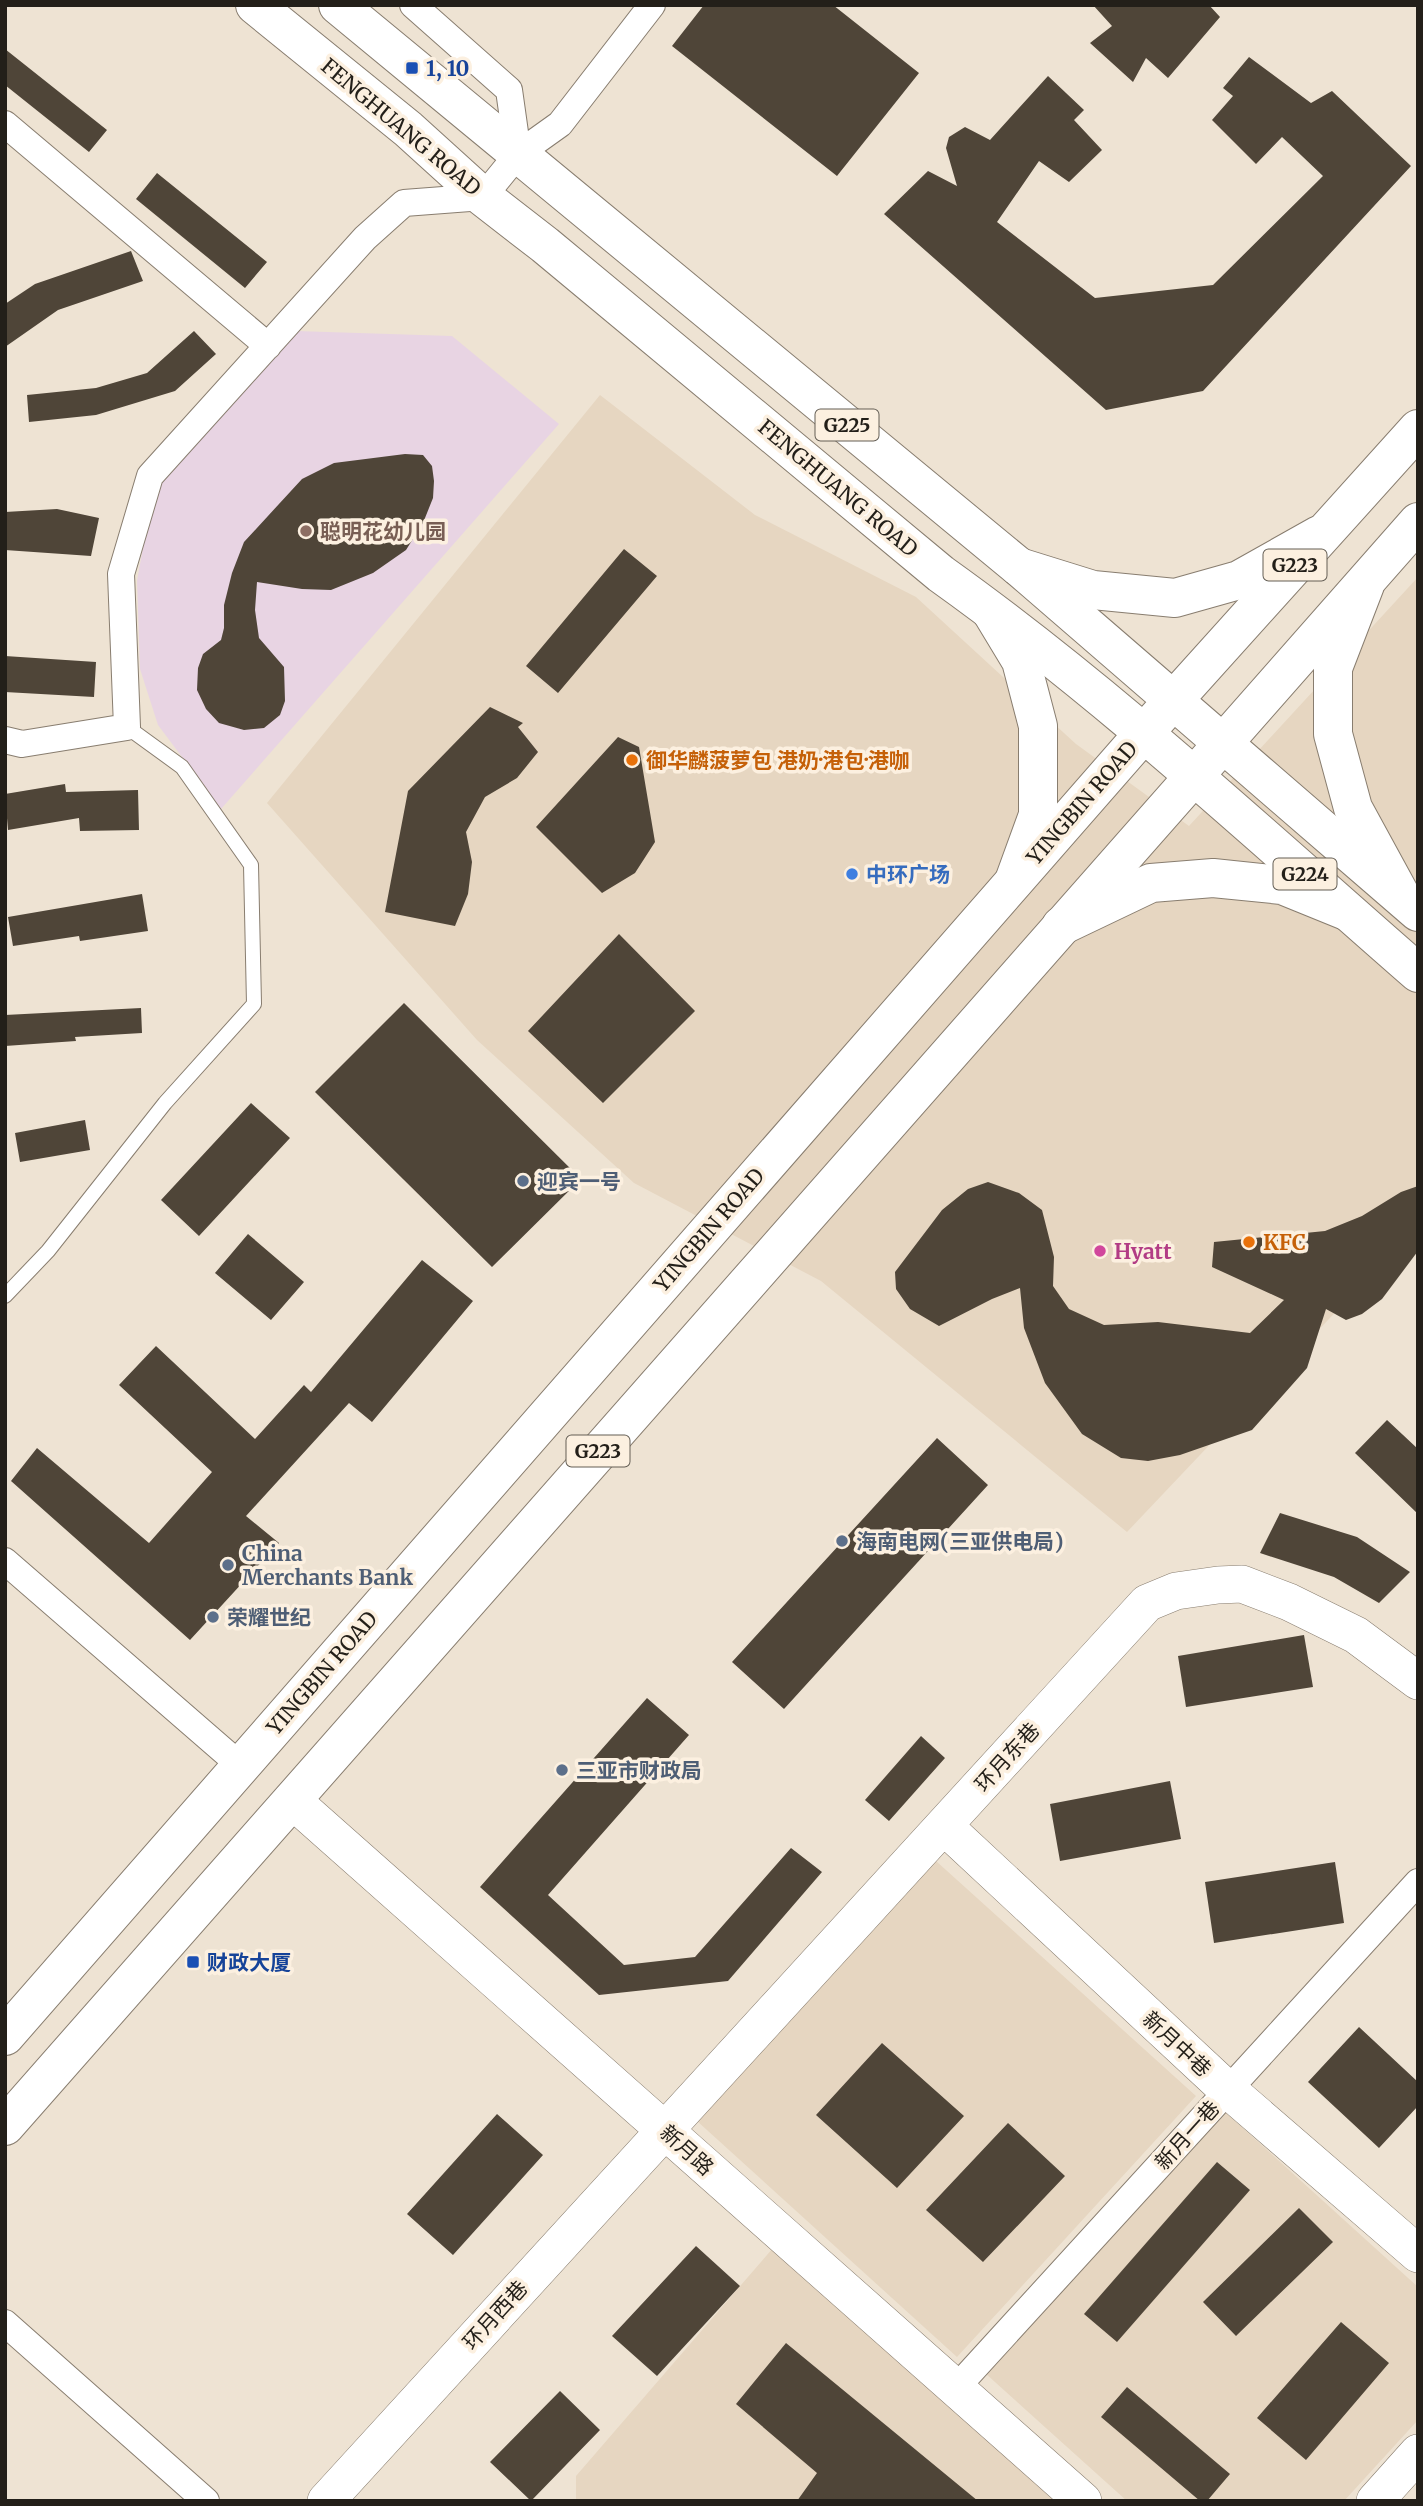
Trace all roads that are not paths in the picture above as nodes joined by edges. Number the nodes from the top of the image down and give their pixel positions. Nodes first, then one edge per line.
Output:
1 (256, 5) edge
2 (338, 5) edge
3 (413, 5) edge
4 (652, 5) edge
5 (5, 124) edge
6 (518, 154) junction
7 (483, 197) junction
8 (268, 346) junction
9 (1418, 429) edge
10 (1418, 522) edge
11 (1324, 533) junction
12 (1020, 567) junction
13 (1367, 579) junction
14 (989, 608) junction
15 (1172, 701) junction
16 (127, 727) junction
17 (1144, 733) junction
18 (5, 740) edge
19 (1221, 743) junction
20 (1192, 775) junction
21 (1014, 882) junction
22 (1410, 905) edge
23 (1348, 911) junction
24 (1059, 927) junction
25 (1418, 973) edge
26 (5, 1296) edge
27 (5, 1561) edge
28 (1418, 1681) edge
29 (241, 1766) junction
30 (292, 1800) junction
31 (944, 1826) junction
32 (1418, 1882) edge
33 (5, 2036) edge
34 (1228, 2090) junction
35 (5, 2126) edge
36 (664, 2130) junction
37 (1418, 2254) edge
38 (5, 2323) edge
39 (956, 2388) junction
40 (1418, 2453) edge
41 (206, 2501) edge
42 (327, 2501) edge
43 (1083, 2501) edge
44 (1375, 2501) edge

1 - 7 main road, FENGHUANG ROAD / G225
2 - 6 main road, G225
3 - 6 street
4 - 6 street
5 - 8 street
6 - 7 street
6 - 12 main road, G225
7 - 8 street
7 - 14 main road, FENGHUANG ROAD / G225
8 - 16 street
9 - 11 main road, YINGBIN ROAD / G223
10 - 13 main road, G223
11 - 12 main road
11 - 15 main road, YINGBIN ROAD / G223
12 - 15 main road, G225
13 - 19 main road, G223
13 - 22 main road
14 - 17 main road, FENGHUANG ROAD / G225
14 - 21 main road
15 - 17 main road, YINGBIN ROAD / G223
15 - 19 main road, G225
16 - 18 street
16 - 26 lane
17 - 20 main road, FENGHUANG ROAD / G224
17 - 21 main road, YINGBIN ROAD / G223
19 - 20 main road, G223
19 - 22 main road, G224
20 - 23 main road, FENGHUANG ROAD / G224
20 - 24 main road, G223
21 - 29 main road, YINGBIN ROAD / G223
23 - 24 main road
23 - 25 main road, FENGHUANG ROAD / G224
24 - 30 main road, G223
27 - 29 street
28 - 31 street, 环月东巷
29 - 33 main road, YINGBIN ROAD / G223
30 - 35 main road, G223
30 - 36 street, 新月路
31 - 34 street, 新月中巷
31 - 36 street, 环月东巷
32 - 34 street, 新月一巷
34 - 37 street, 新月中巷
34 - 39 street, 新月一巷
36 - 39 street, 新月路
36 - 42 street, 环月西巷
38 - 41 street
39 - 43 street, 新月路
40 - 44 street

